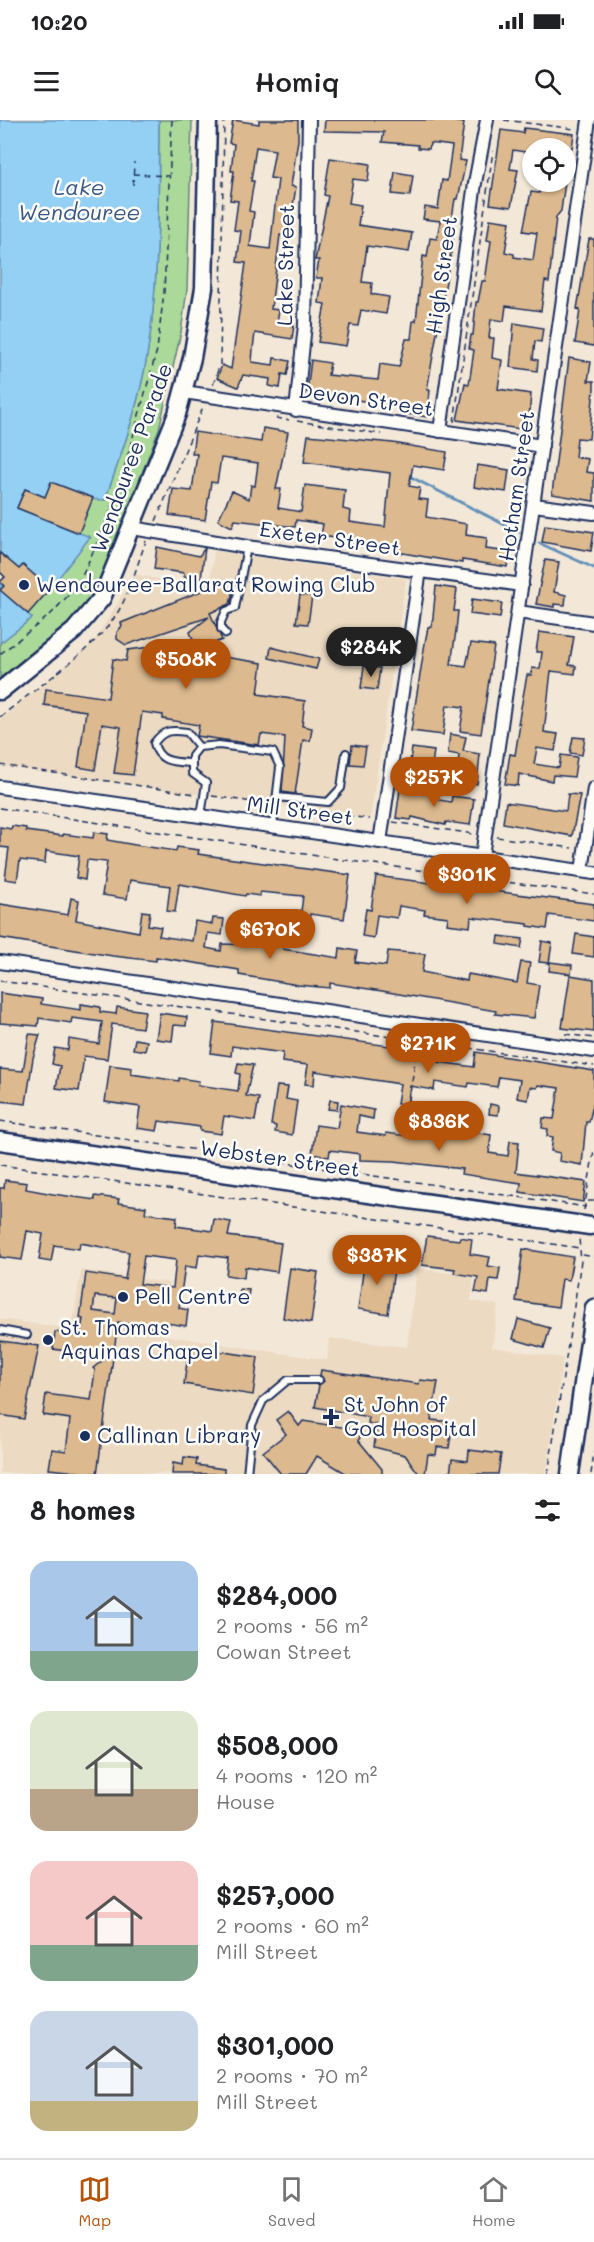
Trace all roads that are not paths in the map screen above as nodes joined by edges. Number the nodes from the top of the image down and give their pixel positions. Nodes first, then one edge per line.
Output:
1 (208, 120) edge
2 (309, 120) edge
3 (487, 122) edge
4 (589, 125) edge
5 (184, 392) junction
6 (296, 410) junction
7 (440, 431) junction
8 (542, 446) junction
9 (534, 505) junction
10 (594, 513) edge
11 (132, 528) junction
12 (247, 547) junction
13 (420, 570) junction
14 (522, 585) junction
15 (518, 612) junction
16 (594, 623) edge
17 (226, 634) dead end
18 (0, 691) edge
19 (199, 747) junction
20 (346, 753) dead end
21 (190, 763) junction
22 (0, 787) edge
23 (594, 788) edge
24 (277, 797) junction
25 (201, 816) junction
26 (273, 826) junction
27 (380, 842) junction
28 (482, 856) junction
29 (588, 872) edge
30 (0, 962) edge
31 (594, 1051) edge
32 (0, 1141) edge
33 (592, 1229) edge
34 (594, 1308) edge
35 (0, 1330) edge
36 (27, 1335) dead end
37 (319, 1380) dead end
38 (247, 1474) edge
39 (570, 1474) edge

1 - 5 street, Wendouree Parade
2 - 6 street, Lake Street
3 - 7 street, High Street
4 - 8 street, Hotham Street
5 - 6 street, Devon Street
5 - 11 street, Wendouree Parade
6 - 7 street, Devon Street
7 - 8 street, Devon Street
8 - 9 street, Hotham Street
9 - 10 street
9 - 14 street, Hotham Street
11 - 12 street, Exeter Street
11 - 18 street, Wendouree Parade
12 - 13 street, Exeter Street
12 - 17 lane
13 - 14 street, Exeter Street
13 - 27 street
14 - 15 street, Hotham Street
15 - 16 street
15 - 28 street, Hotham Street
19 - 21 lane
19 - 21 lane
19 - 24 lane
20 - 24 lane
21 - 25 lane
22 - 25 street, Mill Street
23 - 29 street
24 - 26 lane
25 - 26 street, Mill Street
26 - 27 street, Mill Street
27 - 28 street, Mill Street
28 - 29 street, Mill Street
30 - 31 street
32 - 33 street, Webster Street
34 - 39 street
35 - 36 lane
37 - 38 lane

